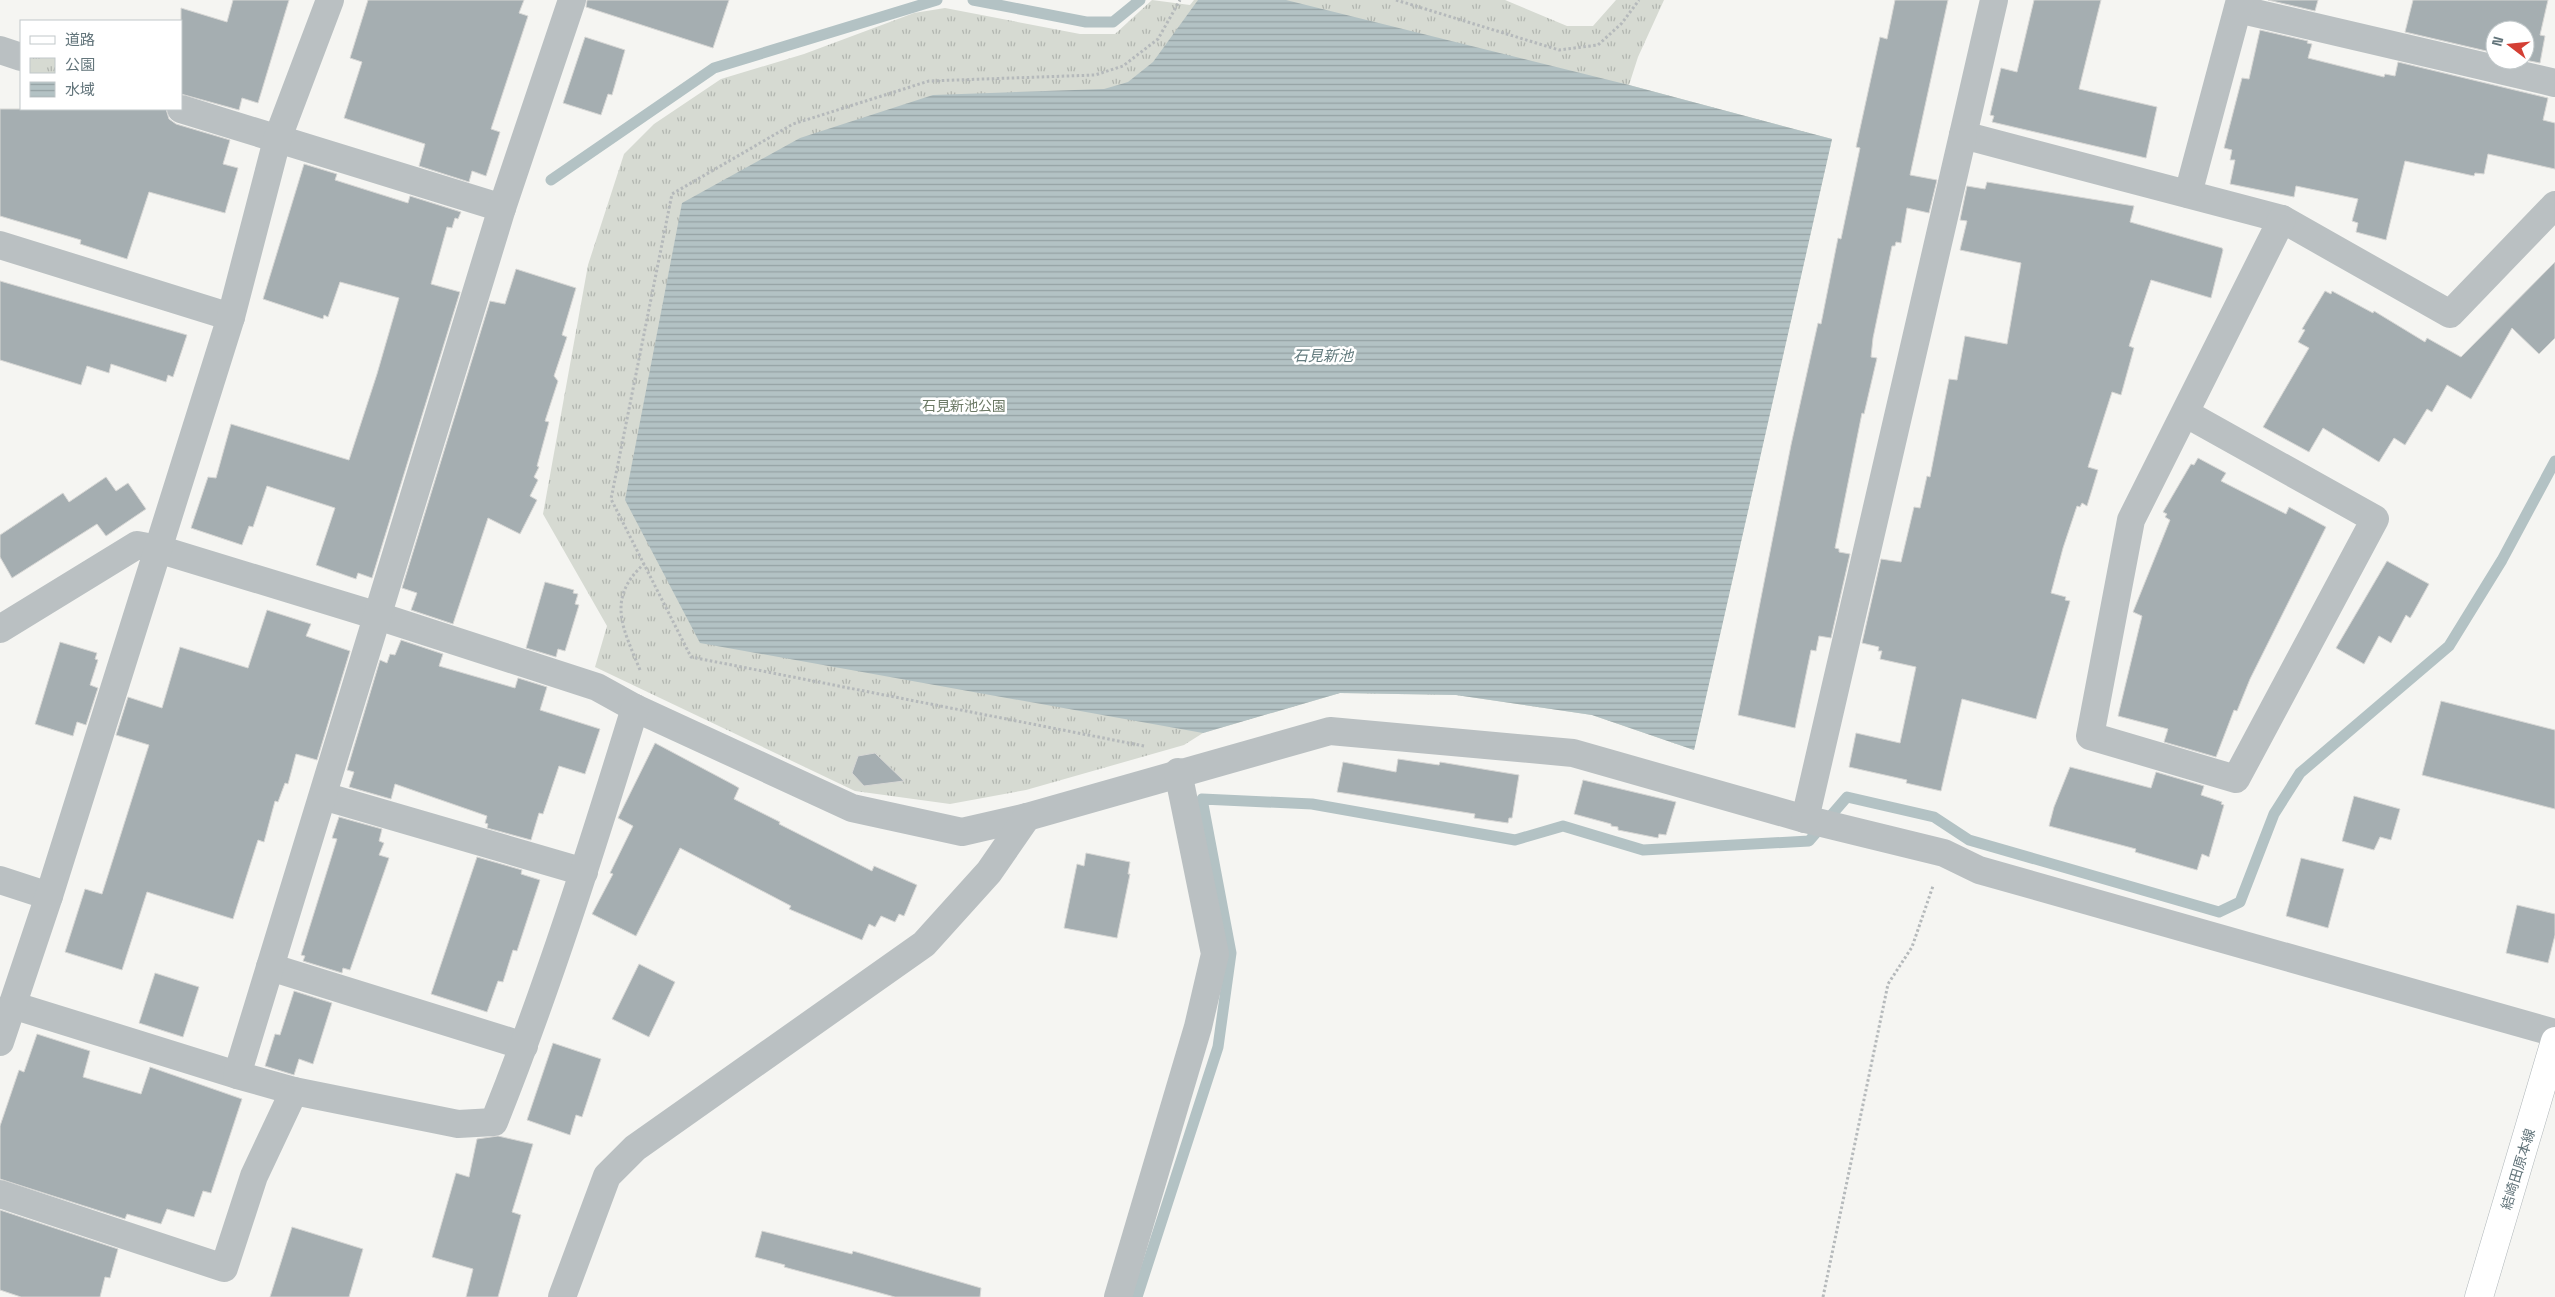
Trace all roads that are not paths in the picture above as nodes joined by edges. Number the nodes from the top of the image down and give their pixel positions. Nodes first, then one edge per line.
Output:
1 (330, 0) edge
2 (572, 0) edge
3 (1994, 0) edge
4 (2239, 4) edge
5 (0, 50) edge
6 (20, 57) edge
7 (2555, 83) edge
8 (182, 109) edge
9 (1963, 135) junction
10 (277, 140) junction
11 (2188, 194) junction
12 (2555, 205) edge
13 (502, 208) junction
14 (2282, 219) junction
15 (0, 245) edge
16 (231, 317) junction
17 (2185, 413) junction
18 (158, 549) junction
19 (378, 616) junction
20 (0, 629) edge
21 (635, 708) junction
22 (1178, 772) junction
23 (323, 796) junction
24 (1026, 817) junction
25 (1805, 819) junction
26 (584, 872) junction
27 (0, 880) edge
28 (49, 896) junction
29 (270, 967) junction
30 (12, 1005) junction
31 (2555, 1033) edge
32 (2555, 1041) edge
33 (0, 1042) edge
34 (524, 1046) junction
35 (237, 1075) junction
36 (294, 1091) junction
37 (2547, 1104) edge
38 (0, 1194) edge
39 (562, 1297) edge
40 (1118, 1297) edge
41 (2479, 1297) edge

1 - 10 street
2 - 13 street
3 - 9 street
4 - 7 street
4 - 11 street
5 - 6 street
8 - 10 street
9 - 11 street
9 - 25 street
10 - 13 street
10 - 16 street
11 - 14 street
12 - 14 street
13 - 19 street
14 - 17 street
15 - 16 street
16 - 18 street
17 - 17 street
18 - 19 street
18 - 20 street
18 - 28 street
19 - 21 street
19 - 23 street
21 - 24 street
21 - 26 street
22 - 24 street
22 - 25 street
22 - 40 street
23 - 26 street
23 - 29 street
24 - 39 street
25 - 31 street
26 - 34 street
27 - 28 street
28 - 30 street
29 - 34 street
29 - 35 street
30 - 33 street
30 - 35 street
32 - 37 main road, 結崎田原本線
34 - 36 street
35 - 36 street
36 - 38 street
37 - 41 main road, 結崎田原本線

